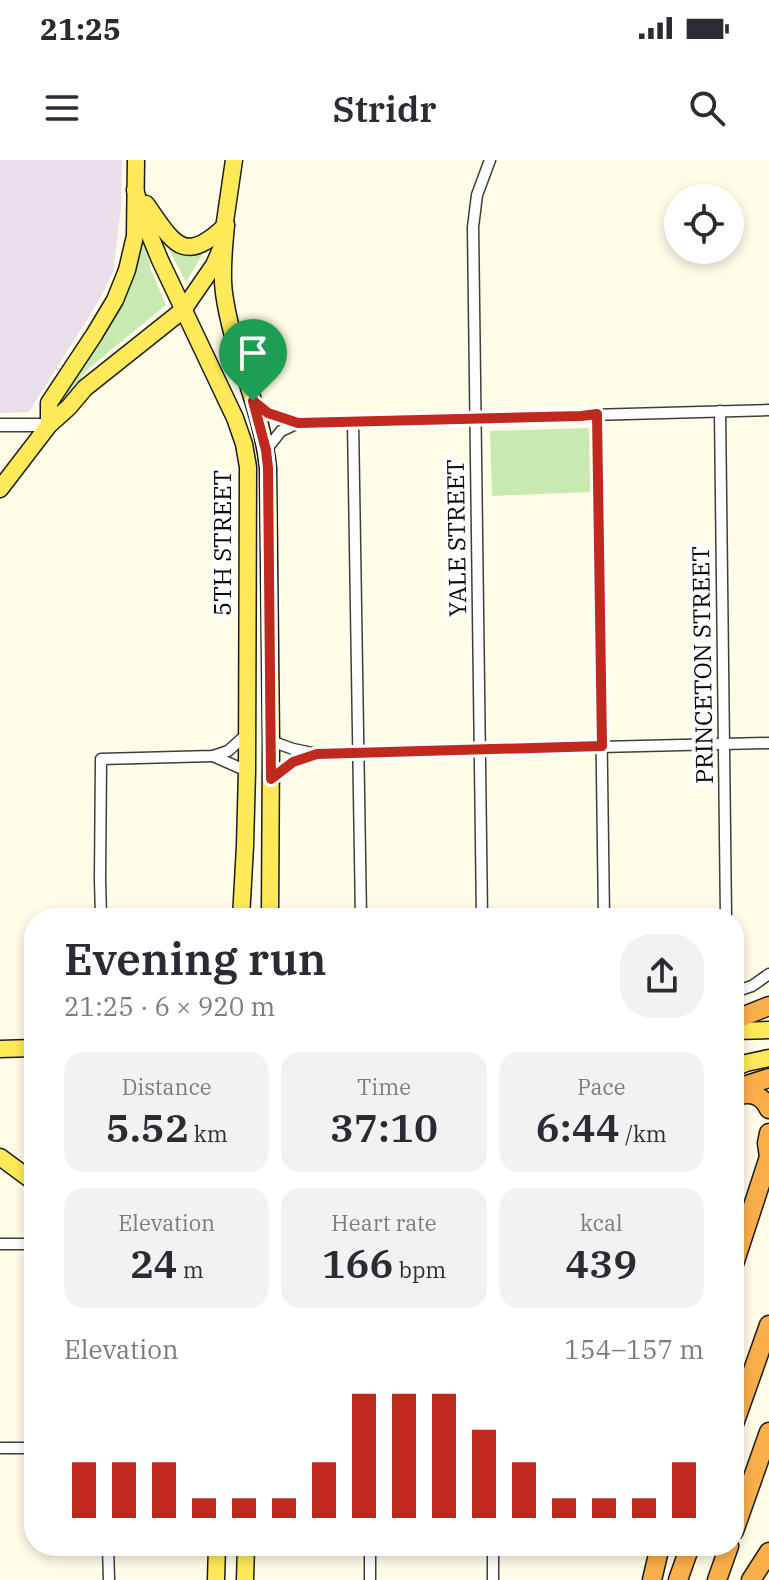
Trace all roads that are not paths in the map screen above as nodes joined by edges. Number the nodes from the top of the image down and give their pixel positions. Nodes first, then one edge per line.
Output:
1 (136, 160) edge
2 (234, 160) edge
3 (490, 160) edge
4 (135, 190) junction
5 (226, 225) junction
6 (183, 310) junction
7 (253, 401) junction
8 (769, 410) edge
9 (720, 411) junction
10 (597, 414) junction
11 (475, 418) junction
12 (353, 421) junction
13 (298, 423) junction
14 (0, 425) edge
15 (49, 425) junction
16 (266, 450) junction
17 (0, 489) edge
18 (247, 599) junction
19 (271, 613) junction
20 (247, 734) junction
21 (271, 741) junction
22 (769, 743) edge
23 (724, 744) junction
24 (602, 746) junction
25 (479, 749) junction
26 (359, 753) junction
27 (317, 754) junction
28 (213, 756) junction
29 (247, 771) junction
30 (271, 779) junction
31 (101, 908) edge
32 (241, 908) edge
33 (270, 908) edge
34 (361, 908) edge
35 (482, 908) edge
36 (604, 908) edge
37 (726, 908) edge
38 (769, 974) edge
39 (744, 989) edge
40 (769, 1006) edge
41 (744, 1016) edge
42 (769, 1030) edge
43 (744, 1031) edge
44 (24, 1048) edge
45 (0, 1049) edge
46 (769, 1058) edge
47 (744, 1064) edge
48 (769, 1078) edge
49 (744, 1086) edge
50 (744, 1094) edge
51 (769, 1109) edge
52 (769, 1133) edge
53 (0, 1157) edge
54 (769, 1157) edge
55 (24, 1175) edge
56 (744, 1233) edge
57 (0, 1244) edge
58 (24, 1244) edge
59 (769, 1325) edge
60 (744, 1396) edge
61 (769, 1432) edge
62 (0, 1448) edge
63 (24, 1448) edge
64 (744, 1503) edge
65 (769, 1552) edge
66 (108, 1556) edge
67 (217, 1556) edge
68 (246, 1556) edge
69 (370, 1556) edge
70 (493, 1556) edge
71 (658, 1556) edge
72 (686, 1556) edge
73 (725, 1556) edge
74 (109, 1580) edge
75 (216, 1580) edge
76 (245, 1580) edge
77 (370, 1580) edge
78 (493, 1580) edge
79 (652, 1580) edge
80 (678, 1580) edge
81 (717, 1580) edge
82 (751, 1580) edge

1 - 4 main road
2 - 5 main road
3 - 11 street, YALE STREET
4 - 5 main road
4 - 6 main road, 5TH STREET
4 - 15 main road
5 - 6 main road
5 - 7 main road, 5TH STREET
6 - 15 main road
6 - 18 main road, 5TH STREET
7 - 13 street
7 - 16 main road, 5TH STREET
8 - 9 street
9 - 10 street
9 - 23 street, PRINCETON STREET
10 - 11 street
10 - 24 street
11 - 12 street
11 - 25 street, YALE STREET
12 - 13 street
12 - 26 street
13 - 16 street
14 - 15 street
15 - 17 main road
16 - 19 main road, 5TH STREET
18 - 19 main road
18 - 20 main road, 5TH STREET
19 - 21 main road, 5TH STREET
20 - 28 street
20 - 29 main road, 5TH STREET
21 - 27 street
21 - 30 main road, 5TH STREET
22 - 23 street
23 - 24 street
23 - 37 street, PRINCETON STREET
24 - 25 street
24 - 36 street
25 - 26 street
25 - 35 street, YALE STREET
26 - 27 street
26 - 34 street
27 - 30 street
28 - 29 street
28 - 31 street
29 - 32 main road, 5TH STREET
30 - 33 main road, 5TH STREET
38 - 39 street
40 - 41 highway
42 - 43 main road
44 - 45 main road
46 - 47 main road
48 - 49 highway
50 - 51 highway
52 - 54 highway
53 - 55 main road
54 - 56 highway
57 - 58 street
59 - 60 highway
61 - 64 highway
62 - 63 street
65 - 82 highway
66 - 74 street
67 - 75 main road
68 - 76 main road
69 - 77 street
70 - 78 street
71 - 79 highway
72 - 80 highway
73 - 81 highway

